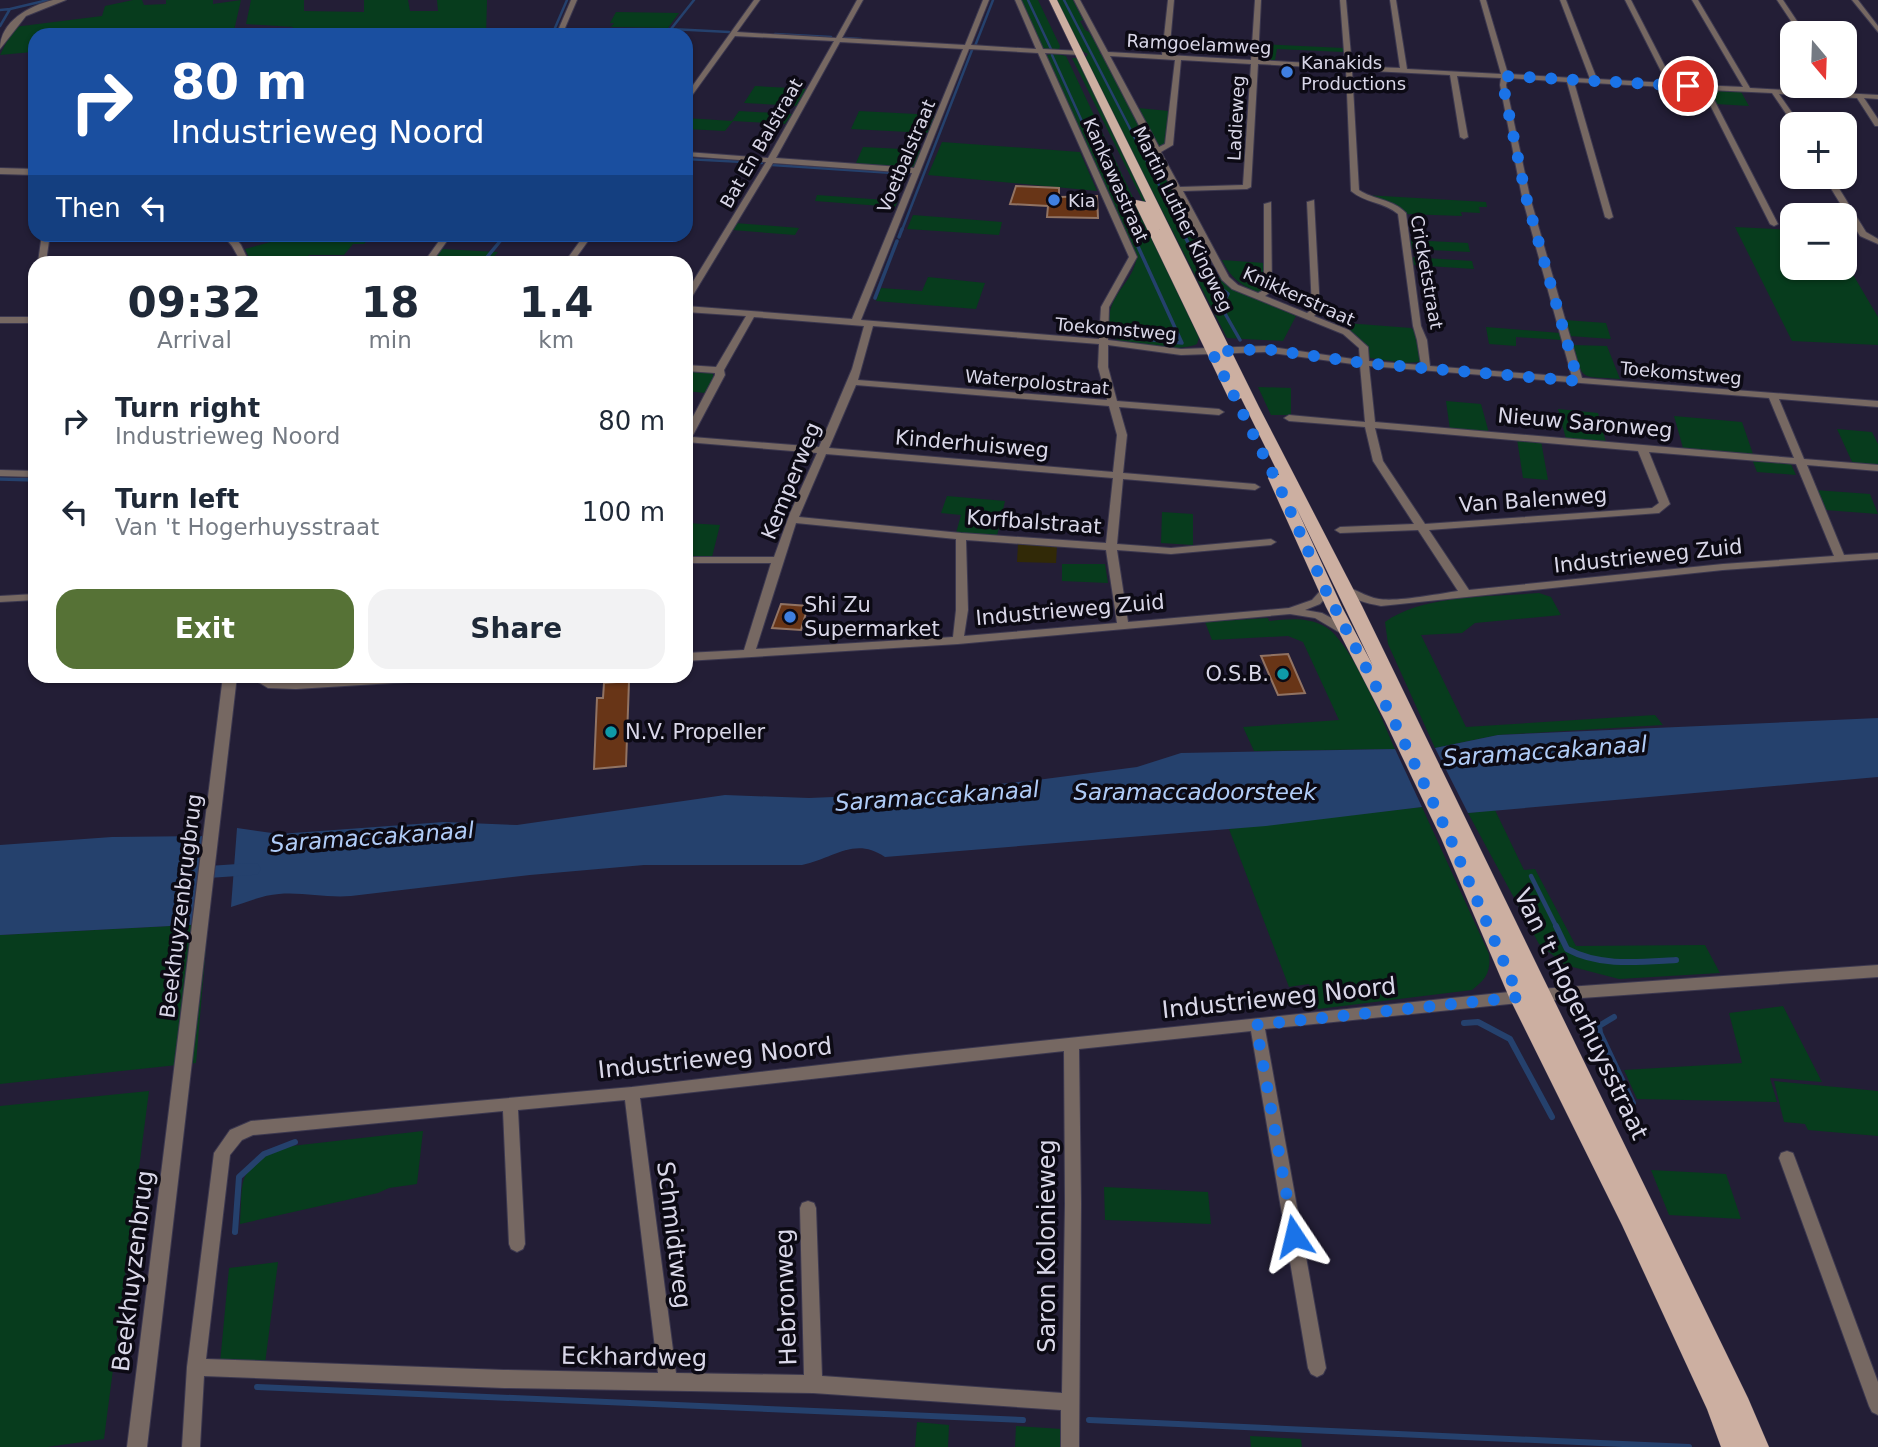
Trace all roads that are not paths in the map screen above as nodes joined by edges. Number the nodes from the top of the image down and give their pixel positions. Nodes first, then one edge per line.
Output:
1 (62, 0) edge
2 (574, 0) edge
3 (757, 0) edge
4 (860, 0) edge
5 (986, 0) edge
6 (1018, 0) edge
7 (1042, 0) edge
8 (1053, 0) edge
9 (1077, 0) edge
10 (1171, 0) edge
11 (1258, 0) edge
12 (1343, 0) edge
13 (1393, 0) edge
14 (1483, 0) edge
15 (1563, 0) edge
16 (1628, 0) edge
17 (1695, 0) edge
18 (1780, 0) edge
19 (1855, 0) edge
20 (1794, 21) edge
21 (562, 28) edge
22 (1878, 30) edge
23 (733, 34) junction
24 (839, 40) junction
25 (0, 47) edge
26 (968, 47) junction
27 (1040, 52) junction
28 (1074, 53) junction
29 (1106, 54) junction
30 (1165, 58) junction
31 (1178, 59) junction
32 (1255, 63) junction
33 (1349, 68) junction
34 (1404, 71) junction
35 (1453, 74) junction
36 (1505, 76) junction
37 (1570, 80) junction
38 (1594, 81) junction
39 (1671, 85) junction
40 (1704, 87) junction
41 (1747, 89) junction
42 (693, 90) edge
43 (1774, 91) junction
44 (1780, 91) edge
45 (1858, 96) joint
46 (1878, 97) edge
47 (1789, 112) edge
48 (1878, 124) edge
49 (1464, 137) dead end
50 (1157, 151) junction
51 (693, 154) edge
52 (771, 160) junction
53 (0, 171) edge
54 (917, 171) junction
55 (28, 172) edge
56 (1176, 189) junction
57 (1835, 189) edge
58 (1311, 202) dead end
59 (1268, 204) dead end
60 (1609, 217) dead end
61 (1774, 224) dead end
62 (1877, 241) edge
63 (693, 288) edge
64 (1259, 296) junction
65 (693, 310) edge
66 (751, 315) junction
67 (1308, 316) junction
68 (28, 318) edge
69 (0, 320) edge
70 (855, 323) junction
71 (869, 324) junction
72 (1105, 342) junction
73 (1219, 351) junction
74 (1363, 363) junction
75 (693, 368) edge
76 (1426, 368) junction
77 (719, 370) junction
78 (1578, 381) junction
79 (852, 382) junction
80 (1773, 396) junction
81 (1111, 404) junction
82 (1878, 404) edge
83 (1219, 412) dead end
84 (1289, 418) dead end
85 (693, 426) edge
86 (1370, 426) junction
87 (693, 440) edge
88 (1642, 447) junction
89 (825, 450) junction
90 (1798, 460) junction
91 (1878, 468) edge
92 (0, 473) edge
93 (28, 474) edge
94 (1119, 476) junction
95 (1255, 487) dead end
96 (794, 520) junction
97 (1424, 527) junction
98 (1340, 530) dead end
99 (961, 536) junction
100 (1271, 542) dead end
101 (1111, 547) junction
102 (1878, 556) edge
103 (1840, 558) junction
104 (693, 560) edge
105 (779, 560) junction
106 (1346, 589) junction
107 (1326, 591) junction
108 (1466, 595) junction
109 (28, 597) edge
110 (0, 599) edge
111 (1381, 604) junction
112 (1354, 606) joint
113 (1334, 607) joint
114 (1290, 611) junction
115 (1123, 624) junction
116 (1364, 625) junction
117 (1346, 631) junction
118 (958, 640) junction
119 (749, 652) junction
120 (693, 656) edge
121 (229, 683) edge
122 (266, 683) edge
123 (328, 683) edge
124 (1400, 720) junction
125 (1878, 971) edge
126 (1529, 996) junction
127 (1256, 1025) junction
128 (1071, 1045) junction
129 (632, 1094) junction
130 (178, 1101) joint
131 (510, 1104) junction
132 (1787, 1158) dead end
133 (808, 1208) dead end
134 (517, 1244) dead end
135 (196, 1367) junction
136 (1317, 1368) dead end
137 (668, 1382) junction
138 (813, 1384) junction
139 (1071, 1402) junction
140 (1878, 1406) edge
141 (137, 1447) edge
142 (191, 1447) edge
143 (1070, 1447) edge
144 (1734, 1447) edge
145 (1756, 1447) edge

1 - 25 street
2 - 21 street
3 - 23 street
4 - 24 street, Bat En Balstraat
5 - 26 street, Voetbalstraat
6 - 27 street, Kankawastraat
7 - 28 main road, Martin Luther Kingweg
8 - 28 main road, Martin Luther Kingweg
9 - 29 street, Knikkerstraat
10 - 30 street
11 - 32 street
12 - 33 street
13 - 34 street
14 - 36 street
15 - 38 street
16 - 39 street
17 - 41 street
18 - 20 street
19 - 22 street
23 - 24 street
23 - 42 street
24 - 26 street
24 - 52 street, Bat En Balstraat
26 - 27 street
26 - 54 street, Voetbalstraat
27 - 28 street
27 - 72 street, Kankawastraat
28 - 73 main road, Martin Luther Kingweg
29 - 30 street, Ramgoelamweg
29 - 50 street, Knikkerstraat
30 - 31 street, Ramgoelamweg
31 - 32 street, Ramgoelamweg
31 - 50 street
32 - 33 street, Ramgoelamweg
32 - 56 street, Ladieweg
33 - 34 street, Ramgoelamweg
33 - 76 street, Cricketstraat
34 - 35 street, Ramgoelamweg
35 - 36 street, Ramgoelamweg
35 - 49 street
36 - 37 street, Ramgoelamweg
36 - 78 street
37 - 38 street, Ramgoelamweg
37 - 60 street
38 - 39 street, Ramgoelamweg
39 - 40 street, Ramgoelamweg
40 - 41 street, Ramgoelamweg
40 - 61 street
41 - 43 street, Ramgoelamweg
43 - 44 street, Ramgoelamweg
43 - 47 street
45 - 46 street, Ramgoelamweg
45 - 48 street
50 - 56 street, Knikkerstraat
51 - 52 street
52 - 54 street
52 - 63 street, Bat En Balstraat
53 - 55 street
54 - 70 street, Voetbalstraat
56 - 64 street, Knikkerstraat
57 - 62 street
58 - 67 street
59 - 64 street
64 - 67 street, Knikkerstraat
65 - 66 street, Toekomstweg
66 - 70 street, Toekomstweg
66 - 77 street
67 - 74 street, Knikkerstraat
68 - 69 street
70 - 71 street, Toekomstweg
71 - 72 street, Toekomstweg
71 - 79 street, Kemperweg
72 - 73 street, Toekomstweg
72 - 81 street, Kankawastraat
73 - 74 street, Toekomstweg
73 - 106 main road, Martin Luther Kingweg
73 - 107 main road, Martin Luther Kingweg
74 - 76 street, Toekomstweg
74 - 86 street
75 - 77 street
76 - 78 street, Toekomstweg
77 - 85 street
78 - 80 street, Toekomstweg
79 - 81 street, Waterpolostraat
79 - 89 street, Kemperweg
80 - 82 street, Toekomstweg
80 - 90 street
81 - 83 street, Waterpolostraat
81 - 94 street, Kankawastraat
84 - 86 street, Nieuw Saronweg
86 - 88 street, Nieuw Saronweg
86 - 97 street
87 - 89 street, Kinderhuisweg
88 - 90 street, Nieuw Saronweg
88 - 97 street, Van Balenweg
89 - 94 street, Kinderhuisweg
89 - 96 street, Kemperweg
90 - 91 street, Nieuw Saronweg
90 - 103 street
92 - 93 street
94 - 95 street, Kinderhuisweg
94 - 101 street, Kankawastraat
96 - 99 street, Korfbalstraat
96 - 105 street, Kemperweg
97 - 98 street, Van Balenweg
97 - 108 street
99 - 101 street, Korfbalstraat
99 - 118 street
100 - 101 street, Korfbalstraat
101 - 115 street, Kankawastraat
102 - 103 street, Industrieweg Zuid
103 - 108 street, Industrieweg Zuid
104 - 105 street
105 - 119 street, Kemperweg
106 - 111 street, Industrieweg Zuid
106 - 112 main road, Martin Luther Kingweg
107 - 113 main road, Martin Luther Kingweg
107 - 114 street, Industrieweg Zuid
108 - 111 street, Industrieweg Zuid
109 - 110 street
111 - 116 street
112 - 116 main road, Van 't Hogerhuysstraat
113 - 117 main road, Van 't Hogerhuysstraat
114 - 115 street, Industrieweg Zuid
114 - 117 street, Industrieweg Zuid
115 - 118 street, Industrieweg Zuid
116 - 124 main road, Van 't Hogerhuysstraat
117 - 124 main road, Van 't Hogerhuysstraat
118 - 119 street, Industrieweg Zuid
119 - 120 street, Industrieweg Zuid
121 - 130 street, Beekhuyzenbrugbrug
122 - 123 street
124 - 126 main road, Van 't Hogerhuysstraat
125 - 126 street, Industrieweg Noord
126 - 127 street, Industrieweg Noord
126 - 144 main road, Van 't Hogerhuysstraat
126 - 145 main road, Van 't Hogerhuysstraat
127 - 128 street, Industrieweg Noord
127 - 136 street
128 - 129 street, Industrieweg Noord
128 - 139 street, Saron Kolonieweg
129 - 131 street, Industrieweg Noord
129 - 137 street, Schmidtweg
130 - 141 street, Beekhuyzenbrug
131 - 134 street
131 - 135 street, Industrieweg Noord
132 - 140 street
133 - 138 street, Hebronweg
135 - 137 street, Eckhardweg
135 - 142 street, Industrieweg Noord
137 - 138 street, Eckhardweg
138 - 139 street, Eckhardweg
139 - 143 street, Saron Kolonieweg

